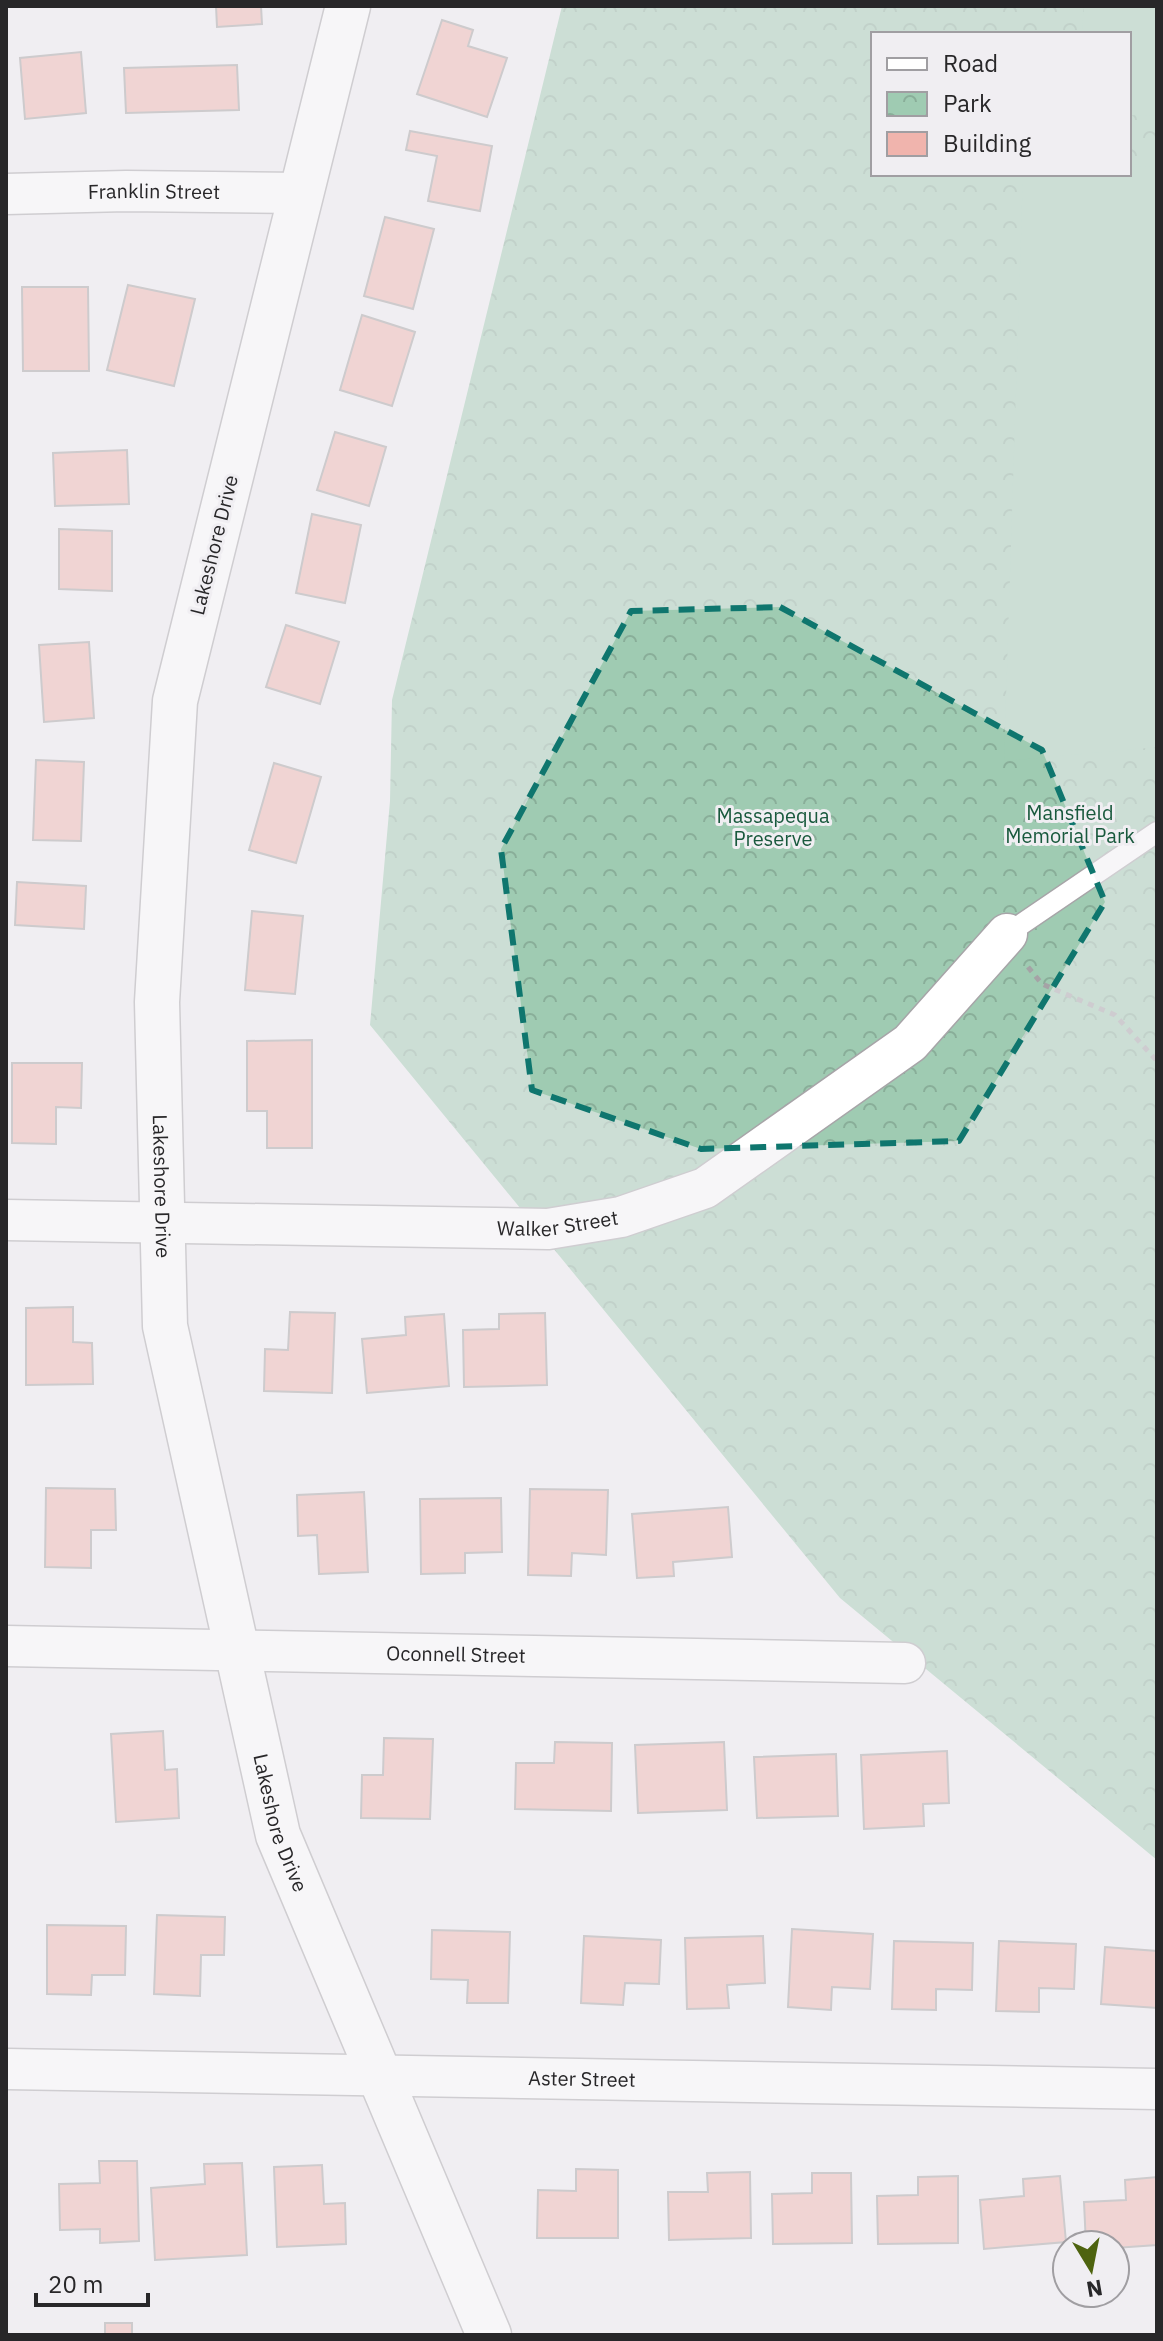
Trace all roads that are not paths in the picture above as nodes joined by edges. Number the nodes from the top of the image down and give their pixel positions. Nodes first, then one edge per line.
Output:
1 (348, 6) edge
2 (302, 193) junction
3 (6, 194) edge
4 (1157, 832) edge
5 (1007, 934) joint
6 (6, 1220) edge
7 (163, 1222) junction
8 (6, 1646) edge
9 (236, 1651) junction
10 (905, 1663) dead end
11 (6, 2069) edge
12 (381, 2076) junction
13 (1157, 2089) edge
14 (489, 2335) edge

1 - 2 street, Lakeshore Drive
2 - 3 street, Franklin Street
2 - 7 street, Lakeshore Drive
4 - 5 lane
5 - 7 street, Walker Street
6 - 7 street, Walker Street
7 - 9 street, Lakeshore Drive
8 - 9 street, Oconnell Street
9 - 10 street, Oconnell Street
9 - 12 street, Lakeshore Drive
11 - 12 street, Aster Street
12 - 13 street, Aster Street
12 - 14 street, Lakeshore Drive

